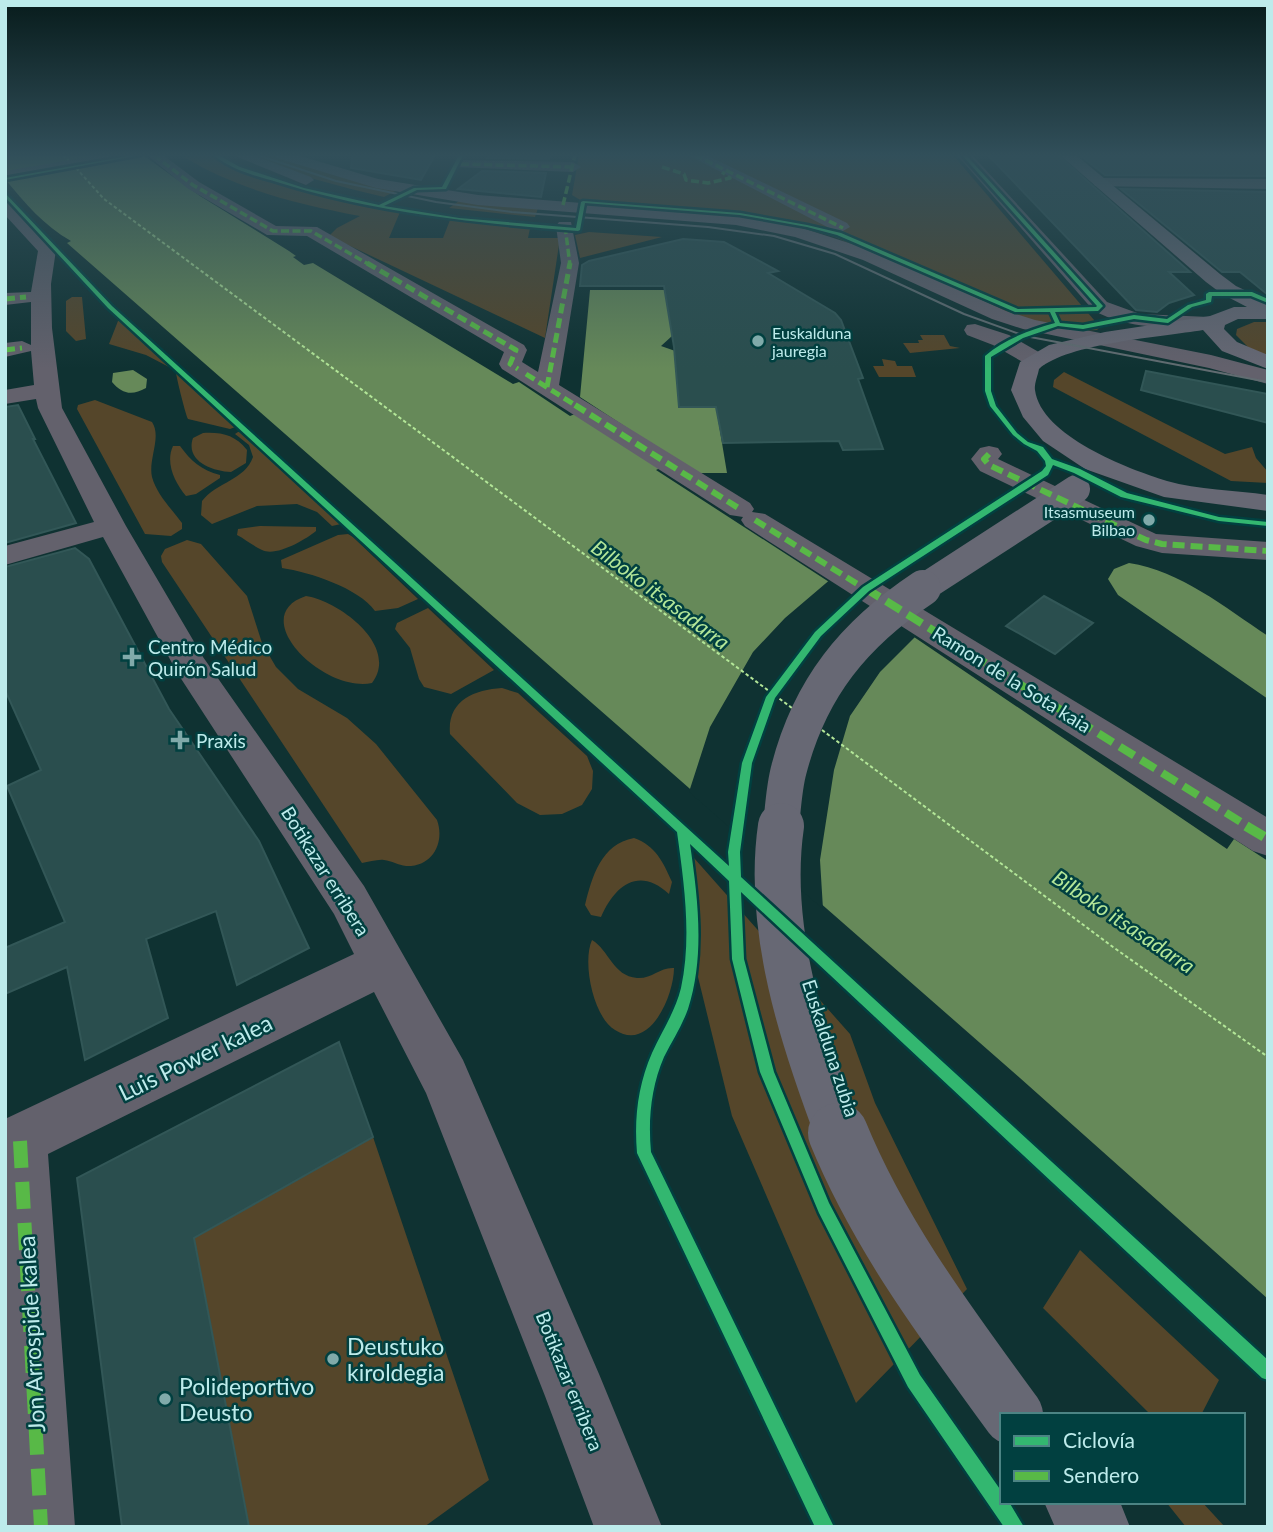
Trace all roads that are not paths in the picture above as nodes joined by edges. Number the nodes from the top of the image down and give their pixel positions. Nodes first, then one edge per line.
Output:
1 (9, 226) edge
2 (15, 226) edge
3 (265, 226) edge
4 (565, 226) dead end
5 (623, 226) edge
6 (770, 226) edge
7 (840, 226) edge
8 (1028, 226) edge
9 (1152, 226) edge
10 (25, 246) junction
11 (843, 268) dead end
12 (1213, 278) junction
13 (26, 297) dead end
14 (5, 299) edge
15 (1268, 311) edge
16 (1216, 320) junction
17 (954, 321) dead end
18 (1039, 321) dead end
19 (1105, 340) junction
20 (1036, 360) junction
21 (1268, 362) edge
22 (1268, 377) edge
23 (547, 387) junction
24 (45, 391) junction
25 (5, 397) edge
26 (1052, 436) junction
27 (989, 454) dead end
28 (1076, 489) junction
29 (1164, 489) junction
30 (1254, 502) edge
31 (1268, 512) edge
32 (111, 526) junction
33 (1268, 551) edge
34 (5, 556) edge
35 (1268, 839) edge
36 (383, 964) junction
37 (13, 1144) edge
38 (1012, 1413) edge
39 (1079, 1504) edge
40 (41, 1527) edge
41 (628, 1527) edge
42 (1096, 1527) edge

1 - 10 street
2 - 10 street
3 - 23 street, Ramon de la Sota kaia
4 - 23 street
5 - 11 street
6 - 19 street
7 - 18 street
8 - 16 street
9 - 12 main road
10 - 24 street, Botikazar erribera
12 - 15 main road
12 - 16 main road
13 - 14 street
15 - 16 main road
16 - 19 main road
16 - 21 main road
17 - 20 street
19 - 20 main road
19 - 22 street
20 - 26 main road
23 - 35 street, Ramon de la Sota kaia
24 - 25 street
24 - 32 street, Botikazar erribera
26 - 28 main road
26 - 29 main road
27 - 33 street
28 - 29 main road, Euskalduna zubia
28 - 38 main road, Euskalduna zubia, bridge
29 - 30 main road
30 - 31 street
32 - 34 street
32 - 36 street, Botikazar erribera
36 - 37 street, Luis Power kalea
36 - 41 street, Botikazar erribera
37 - 40 street, Jon Arrospide kalea
39 - 42 main road

